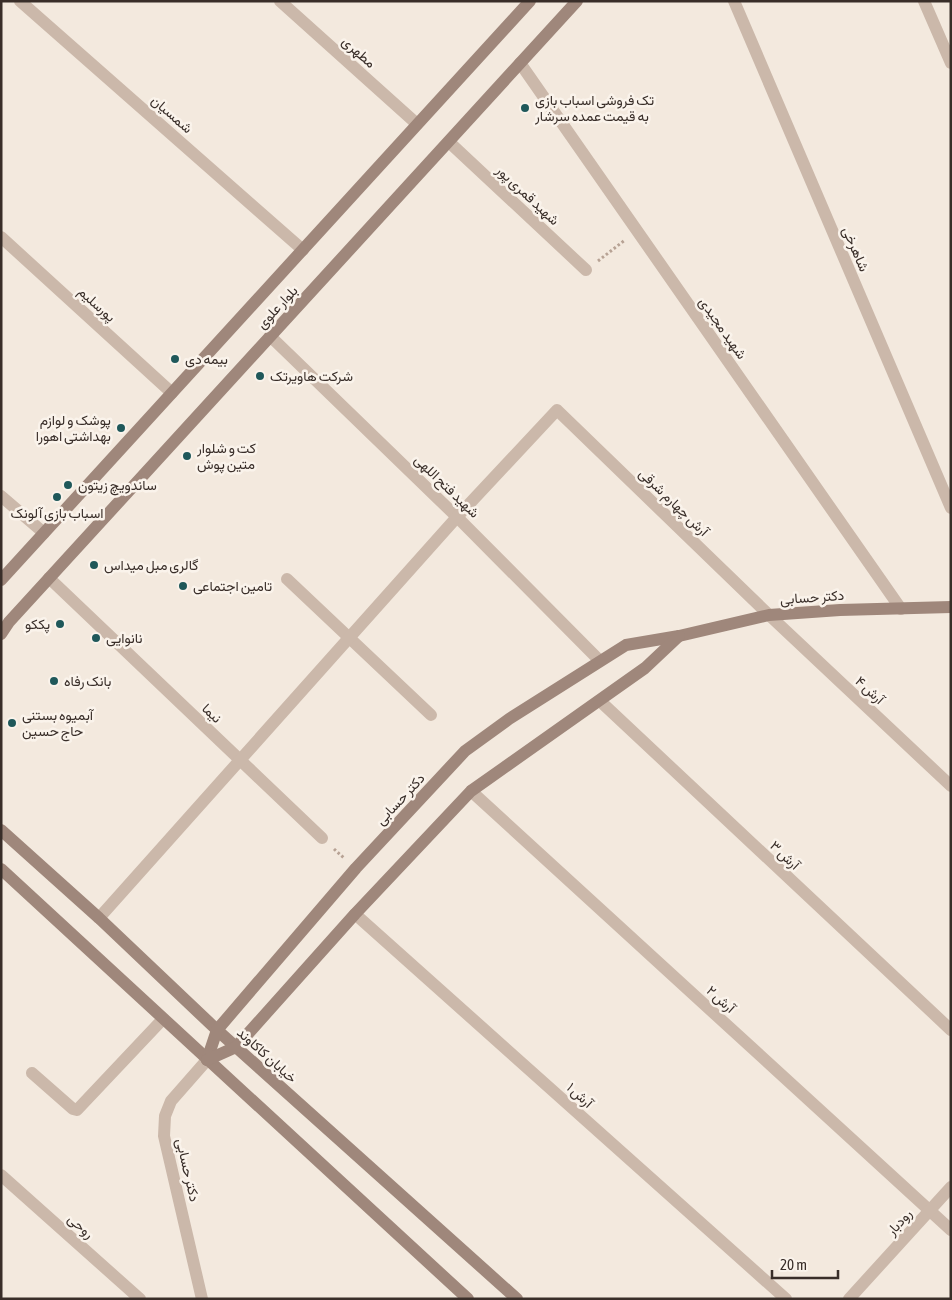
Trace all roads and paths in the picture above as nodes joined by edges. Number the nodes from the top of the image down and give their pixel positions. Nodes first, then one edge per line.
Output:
1 (20, 1) edge
2 (280, 1) edge
3 (530, 1) edge
4 (577, 1) edge
5 (734, 1) edge
6 (924, 1) edge
7 (520, 63) junction
8 (951, 63) edge
9 (417, 124) junction
10 (449, 142) junction
11 (637, 230) junction
12 (1, 237) edge
13 (303, 250) junction
14 (586, 270) joint
15 (270, 336) junction
16 (172, 393) junction
17 (1, 496) edge
18 (951, 508) edge
19 (457, 517) junction
20 (44, 533) junction
21 (49, 578) junction
22 (287, 579) dead end
23 (1, 580) edge
24 (951, 607) edge
25 (901, 610) junction
26 (769, 616) junction
27 (1, 634) edge
28 (678, 636) junction
29 (350, 637) junction
30 (599, 660) junction
31 (600, 701) junction
32 (431, 715) dead end
33 (240, 760) junction
34 (951, 786) edge
35 (471, 791) junction
36 (1, 830) edge
37 (322, 838) joint
38 (356, 868) junction
39 (1, 869) edge
40 (355, 914) junction
41 (99, 918) junction
42 (163, 1019) junction
43 (217, 1030) junction
44 (951, 1030) edge
45 (236, 1047) junction
46 (207, 1060) junction
47 (32, 1073) dead end
48 (1, 1175) edge
49 (951, 1187) edge
50 (930, 1210) junction
51 (951, 1230) edge
52 (140, 1299) edge
53 (202, 1299) edge
54 (468, 1299) edge
55 (516, 1299) edge
56 (786, 1299) edge
57 (849, 1299) edge

1 - 13 street, شمسیان
2 - 9 street, مطهری
3 - 9 main road, بلوار علوی
4 - 7 main road, بلوار علوی
5 - 18 street, شاهرخی
6 - 8 street
7 - 10 main road, بلوار علوی
7 - 11 street, شهید مجیدی
9 - 13 main road, بلوار علوی
10 - 14 street, شهید قمری پور
10 - 15 main road, بلوار علوی
11 - 14 path
11 - 25 street, شهید مجیدی
12 - 16 street, پورسلیم
13 - 16 main road, بلوار علوی
15 - 19 street, شهید فتح اللهی
15 - 21 main road, بلوار علوی
16 - 20 main road, بلوار علوی
17 - 20 street
19 - 26 street, آرش چهارم شرقی
19 - 29 street
19 - 30 street, شهید فتح اللهی
20 - 23 main road, بلوار علوی
21 - 27 main road, بلوار علوی
21 - 33 street, نیما
22 - 29 street
24 - 25 main road, دکتر حسابی
25 - 26 main road, دکتر حسابی
26 - 28 main road, دکتر حسابی
26 - 34 street, آرش ۴
28 - 30 main road, دکتر حسابی
28 - 31 main road, دکتر حسابی
29 - 32 street
29 - 33 street
30 - 38 main road, دکتر حسابی
31 - 35 main road, دکتر حسابی
31 - 44 street, آرش ۳
33 - 37 street, نیما
33 - 41 street
35 - 40 main road, دکتر حسابی
35 - 50 street, آرش ۲
36 - 41 main road, خیابان کاکاوند
37 - 38 path
38 - 43 main road, دکتر حسابی
39 - 42 main road
40 - 45 main road, دکتر حسابی
40 - 56 street, آرش ۱
41 - 43 main road, خیابان کاکاوند
42 - 46 main road
42 - 47 street
43 - 45 main road, خیابان کاکاوند
43 - 46 main road, دکتر حسابی
45 - 46 main road, دکتر حسابی
45 - 55 main road, خیابان کاکاوند
46 - 53 street, دکتر حسابی
46 - 54 main road
48 - 52 street, روحی
49 - 50 street, رودبار
50 - 51 street, آرش ۲
50 - 57 street, رودبار

